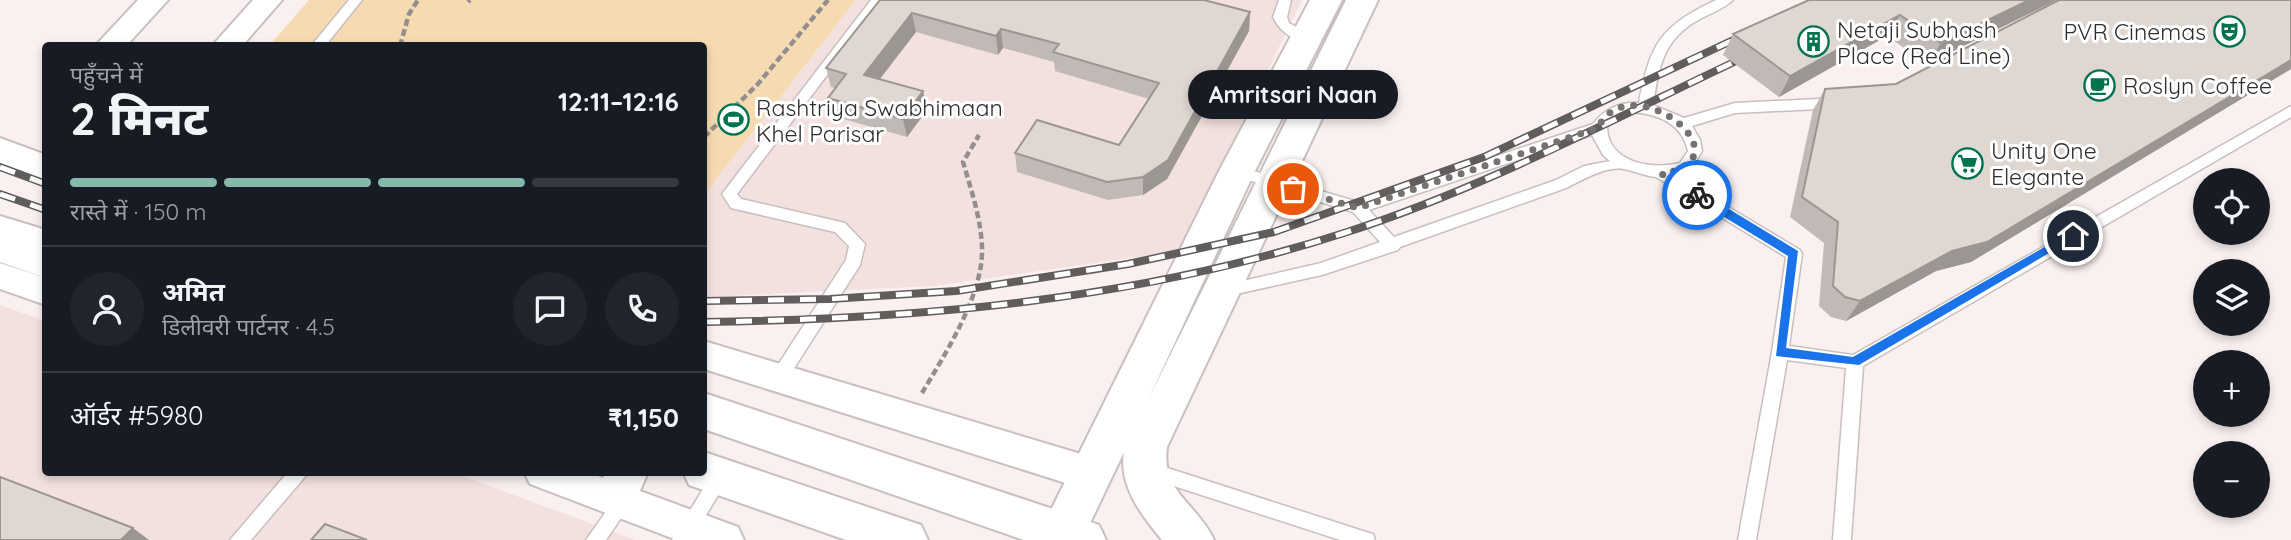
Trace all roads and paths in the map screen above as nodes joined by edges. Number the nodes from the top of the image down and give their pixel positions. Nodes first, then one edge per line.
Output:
1 (154, 0) edge
2 (268, 0) edge
3 (356, 0) edge
4 (418, 0) edge
5 (828, 0) edge
6 (878, 0) edge
7 (1285, 0) edge
8 (1326, 0) edge
9 (1362, 0) edge
10 (1727, 0) edge
11 (1306, 38) junction
12 (113, 42) edge
13 (230, 42) edge
14 (320, 42) edge
15 (401, 42) edge
16 (1850, 102) edge
17 (1645, 107) junction
18 (2291, 111) edge
19 (1682, 124) junction
20 (1598, 128) junction
21 (707, 134) edge
22 (979, 135) dead end
23 (0, 151) edge
24 (1621, 164) junction
25 (42, 168) edge
26 (1662, 174) junction
27 (1254, 177) junction
28 (1358, 208) junction
29 (0, 230) edge
30 (42, 244) edge
31 (1393, 246) junction
32 (0, 249) edge
33 (42, 264) edge
34 (0, 276) edge
35 (42, 291) edge
36 (1223, 291) junction
37 (1780, 352) junction
38 (707, 356) edge
39 (1855, 362) junction
40 (778, 379) junction
41 (707, 412) edge
42 (908, 418) junction
43 (1143, 468) junction
44 (712, 474) edge
45 (1091, 474) junction
46 (296, 476) edge
47 (560, 476) edge
48 (640, 476) edge
49 (619, 490) edge
50 (698, 536) edge
51 (1073, 537) edge
52 (239, 540) edge
53 (595, 540) edge
54 (905, 540) edge
55 (1191, 540) edge
56 (1366, 540) edge
57 (1747, 540) edge
58 (1842, 540) edge

1 - 12 street
2 - 13 street
3 - 14 lane
4 - 15 path
5 - 21 path
6 - 40 lane
7 - 11 lane
8 - 11 street
9 - 27 street
10 - 17 lane
11 - 27 street
16 - 19 lane
17 - 19 lane
17 - 20 lane
18 - 39 lane
19 - 26 lane
20 - 24 lane
20 - 28 lane
22 - 42 path
23 - 25 street
24 - 26 lane
24 - 31 lane
26 - 37 lane
27 - 28 lane
27 - 36 street
27 - 45 street
28 - 31 lane
29 - 30 street
31 - 36 lane
32 - 33 street
34 - 35 street
36 - 43 street
37 - 39 lane
37 - 57 lane
38 - 40 street
39 - 58 lane
40 - 42 street
41 - 51 street
42 - 45 street
43 - 55 street
43 - 56 lane
44 - 50 lane
44 - 54 street
45 - 51 street
46 - 52 lane
47 - 49 street
48 - 49 lane
49 - 50 street
49 - 53 lane

